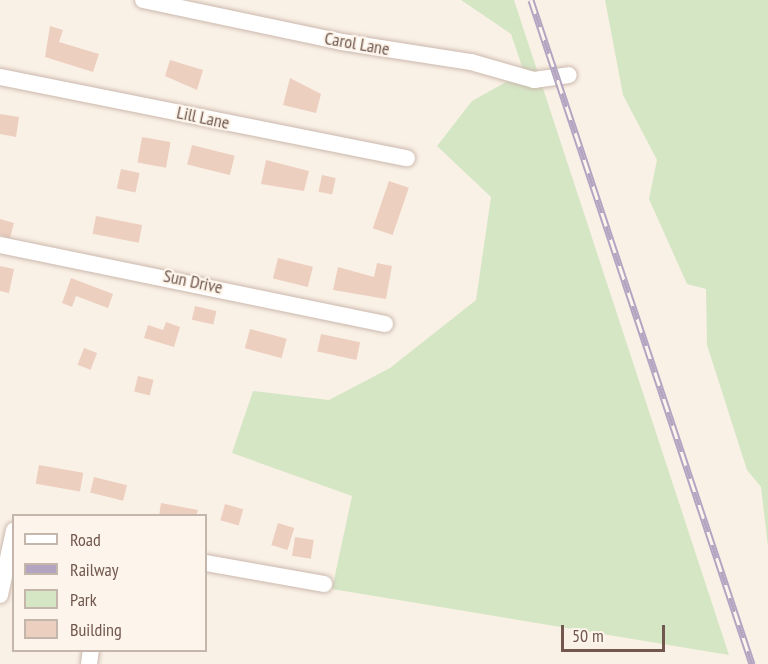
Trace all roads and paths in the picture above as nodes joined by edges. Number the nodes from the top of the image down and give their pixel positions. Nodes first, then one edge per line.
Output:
1 (143, 0) edge
2 (569, 75) dead end
3 (0, 77) edge
4 (407, 158) dead end
5 (0, 245) edge
6 (385, 324) dead end
7 (12, 539) edge
8 (207, 563) edge
9 (324, 584) dead end
10 (0, 596) edge

1 - 2 street, Carol Lane
3 - 4 street, Lill Lane
5 - 6 street, Sun Drive
7 - 10 street
8 - 9 street

